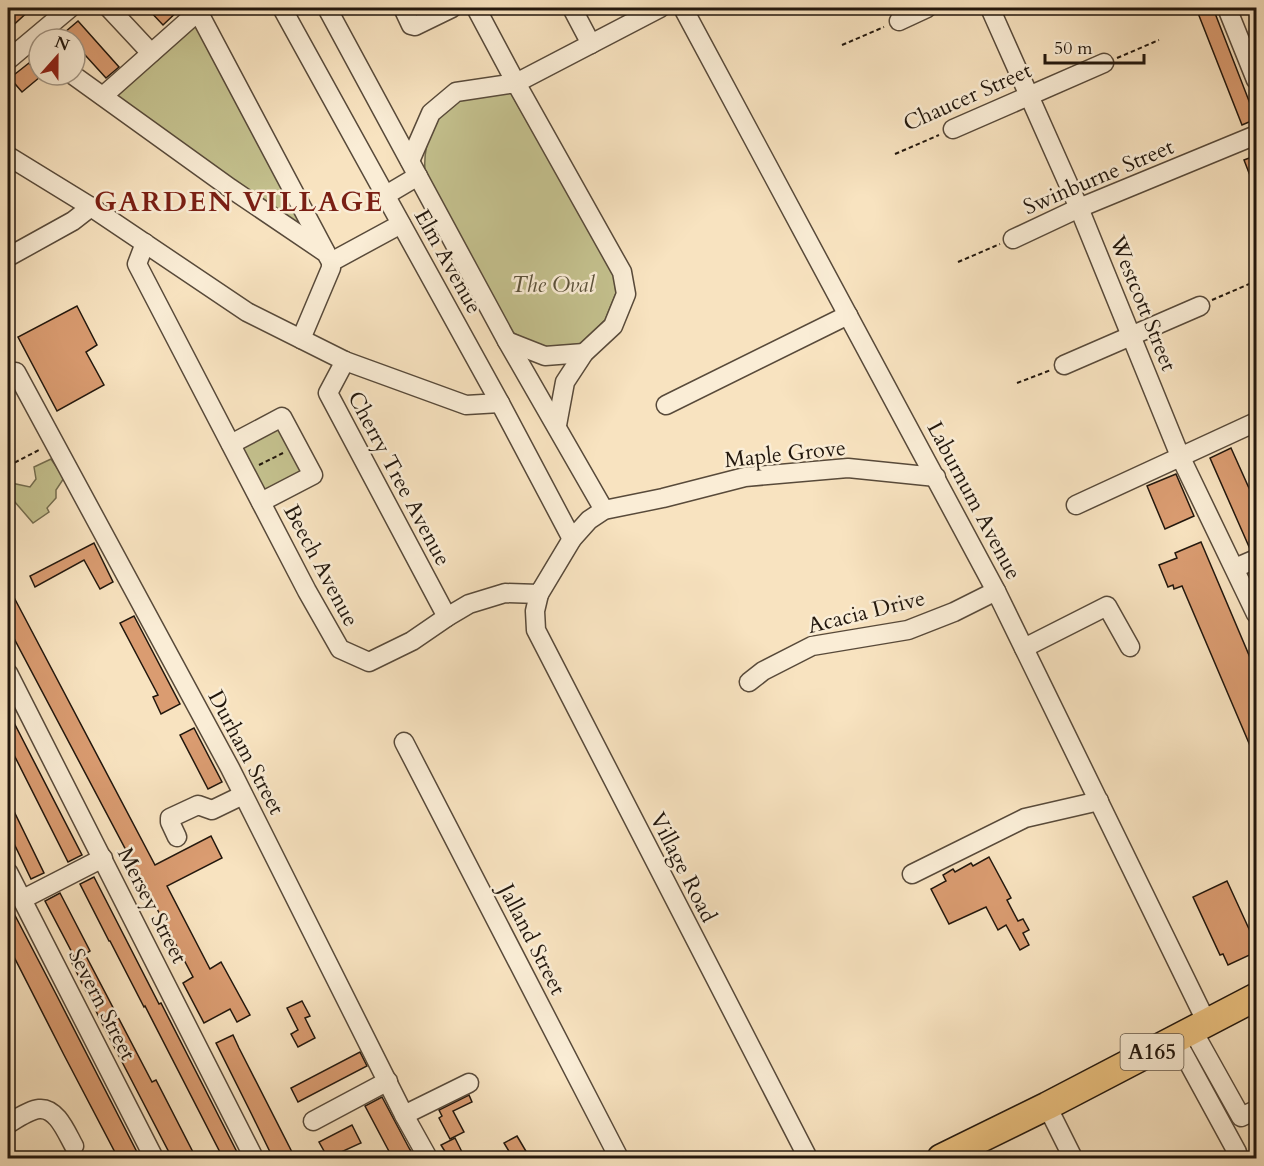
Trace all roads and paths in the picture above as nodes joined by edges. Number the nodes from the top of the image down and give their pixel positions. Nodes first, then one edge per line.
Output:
1 (70, 8) edge
2 (109, 8) edge
3 (282, 8) edge
4 (327, 8) edge
5 (403, 8) edge
6 (452, 8) edge
7 (476, 8) edge
8 (572, 8) edge
9 (660, 8) edge
10 (683, 8) edge
11 (927, 8) edge
12 (990, 8) edge
13 (1227, 8) edge
14 (196, 12) edge
15 (899, 21) joint
16 (52, 27) edge
17 (1159, 40) dead end
18 (591, 44) junction
19 (842, 45) dead end
20 (27, 50) edge
21 (151, 53) junction
22 (8, 60) edge
23 (1104, 63) joint
24 (1257, 80) edge
25 (516, 83) junction
26 (87, 85) edge
27 (1028, 95) junction
28 (103, 96) junction
29 (953, 129) joint
30 (1257, 135) edge
31 (895, 154) dead end
32 (8, 156) edge
33 (414, 169) junction
34 (386, 195) junction
35 (91, 207) junction
36 (1079, 208) junction
37 (401, 224) junction
38 (1013, 238) joint
39 (145, 243) junction
40 (8, 258) edge
41 (328, 258) junction
42 (958, 262) dead end
43 (1257, 281) edge
44 (1200, 306) joint
45 (849, 315) junction
46 (1131, 334) junction
47 (301, 339) junction
48 (507, 341) junction
49 (584, 353) junction
50 (345, 361) junction
51 (1064, 365) joint
52 (16, 372) dead end
53 (1017, 383) dead end
54 (500, 403) junction
55 (666, 405) dead end
56 (1257, 422) edge
57 (557, 425) junction
58 (54, 442) junction
59 (231, 444) junction
60 (297, 446) junction
61 (1180, 456) junction
62 (8, 466) edge
63 (246, 472) junction
64 (936, 477) junction
65 (261, 502) junction
66 (1076, 505) dead end
67 (604, 510) junction
68 (572, 539) junction
69 (1257, 559) edge
70 (1235, 568) junction
71 (996, 591) junction
72 (539, 594) junction
73 (1257, 614) edge
74 (447, 617) junction
75 (1130, 647) dead end
76 (1024, 648) junction
77 (8, 673) edge
78 (749, 681) dead end
79 (404, 742) dead end
80 (243, 795) junction
81 (1099, 801) junction
82 (177, 837) dead end
83 (103, 858) junction
84 (8, 872) edge
85 (912, 874) dead end
86 (23, 899) junction
87 (1257, 997) edge
88 (1192, 1031) junction
89 (388, 1081) junction
90 (469, 1083) dead end
91 (1047, 1106) junction
92 (1257, 1110) edge
93 (404, 1114) junction
94 (313, 1121) dead end
95 (8, 1124) edge
96 (74, 1146) dead end
97 (1237, 1152) dead end
98 (154, 1158) edge
99 (254, 1158) edge
100 (428, 1158) edge
101 (619, 1158) edge
102 (807, 1158) edge
103 (941, 1158) edge
104 (1074, 1158) edge

1 - 16 street
2 - 21 street
3 - 34 street, Elm Avenue
4 - 33 street, Elm Avenue
5 - 6 street
7 - 25 street
8 - 18 street
9 - 18 street
10 - 45 street, Laburnum Avenue
11 - 15 street
12 - 27 street, Westcott Street
13 - 24 street
14 - 21 street
14 - 41 street
15 - 19 path
17 - 23 path
18 - 25 street
20 - 22 street
21 - 28 street
23 - 27 street, Chaucer Street
25 - 33 street
25 - 49 street
26 - 28 street
27 - 29 street, Chaucer Street
27 - 36 street, Westcott Street
28 - 41 street
29 - 31 path, Chaucer Street
30 - 36 street, Swinburne Street
32 - 35 street
33 - 34 street
33 - 48 street, Elm Avenue
34 - 37 street, Elm Avenue
35 - 39 street
35 - 40 street
36 - 38 street, Swinburne Street
36 - 46 street, Westcott Street
37 - 41 street
37 - 54 street, Elm Avenue
38 - 42 path, Swinburne Street
39 - 47 street
39 - 59 street, Beech Avenue
41 - 47 street
43 - 44 path
44 - 46 street
45 - 55 street
45 - 64 street, Laburnum Avenue
46 - 51 street
46 - 61 street, Westcott Street
47 - 50 street
48 - 49 street
48 - 57 street, Elm Avenue
49 - 57 street
50 - 54 street
50 - 74 street, Cherry Tree Avenue
51 - 53 path
52 - 58 street, Durham Street
54 - 68 street, Elm Avenue
56 - 61 street
57 - 67 street, Elm Avenue
58 - 62 path
58 - 80 street, Durham Street
59 - 60 street
59 - 63 street, Beech Avenue
60 - 63 path
60 - 65 street
61 - 66 street
61 - 70 street, Westcott Street
63 - 65 street, Beech Avenue
64 - 67 street, Maple Grove
64 - 71 street, Laburnum Avenue
65 - 74 street, Beech Avenue
67 - 68 street
68 - 72 street
69 - 70 street
70 - 73 street, Westcott Street
71 - 76 street, Laburnum Avenue
71 - 78 street, Acacia Drive
72 - 74 street, Beech Avenue
72 - 102 street, Village Road
75 - 76 street
76 - 81 street, Laburnum Avenue
77 - 83 street, Mersey Street
79 - 101 street, Jalland Street
80 - 82 street
80 - 89 street, Durham Street
81 - 85 street
81 - 88 street, Laburnum Avenue
83 - 86 street
83 - 99 street, Mersey Street
84 - 86 street, Severn Street
86 - 98 street, Severn Street
87 - 88 highway, A165
88 - 91 highway, A165
88 - 92 street
88 - 97 street
89 - 93 street, Durham Street
89 - 94 street
90 - 93 street
91 - 103 highway, A165
91 - 104 street
93 - 100 street, Durham Street
95 - 96 street

